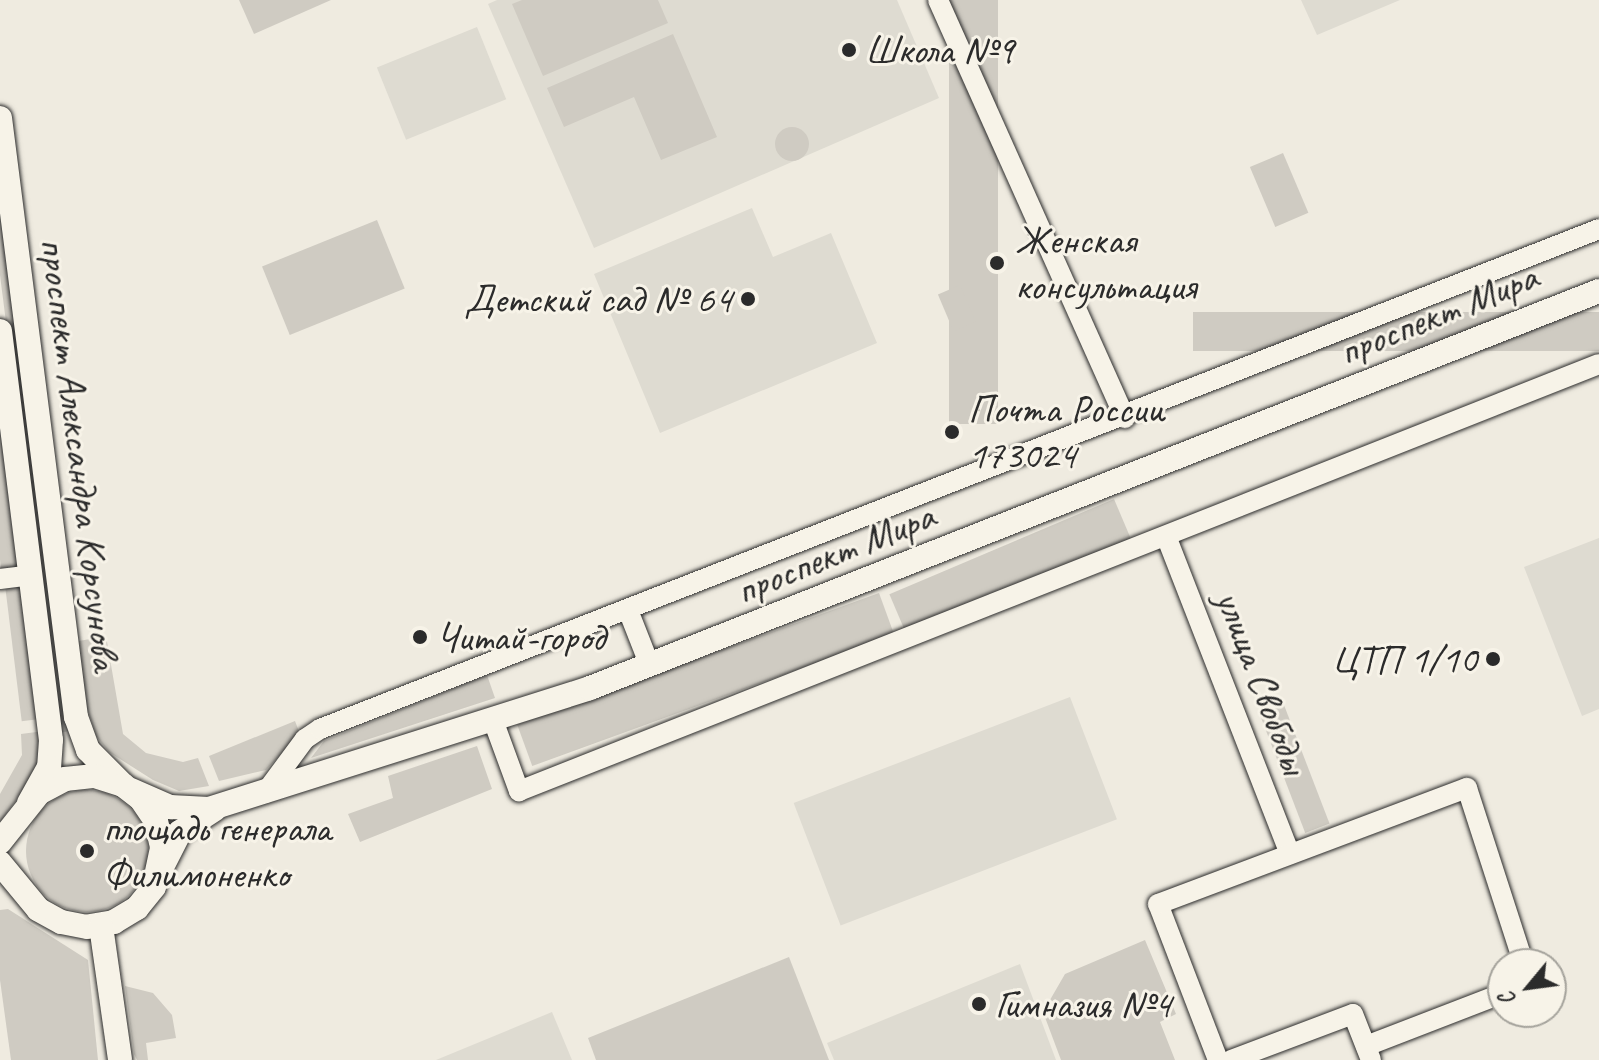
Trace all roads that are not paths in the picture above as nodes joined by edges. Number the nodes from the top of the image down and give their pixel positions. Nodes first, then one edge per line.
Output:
1 (938, 0) edge
2 (0, 118) edge
3 (1599, 229) edge
4 (1599, 291) edge
5 (0, 331) edge
6 (1599, 364) edge
7 (1125, 418) junction
8 (1166, 536) junction
9 (32, 575) junction
10 (0, 579) edge
11 (628, 610) junction
12 (650, 666) junction
13 (493, 720) junction
14 (127, 787) junction
15 (265, 793) junction
16 (224, 805) junction
17 (25, 810) junction
18 (0, 842) edge
19 (1290, 854) junction
20 (0, 863) edge
21 (159, 875) junction
22 (29, 899) junction
23 (101, 926) junction
24 (1519, 948) edge
25 (1487, 1000) edge
26 (1368, 1053) edge
27 (120, 1060) edge
28 (1218, 1060) edge
29 (1231, 1060) edge

1 - 7 street
2 - 14 main road, проспект Александра Корсунова
3 - 7 street
4 - 12 main road, проспект Мира
5 - 9 main road, проспект Александра Корсунова
6 - 8 street
7 - 11 street
8 - 13 street
8 - 19 street, улица Свободы
9 - 10 street
9 - 17 main road, проспект Александра Корсунова
11 - 12 street
11 - 15 street
12 - 13 main road, проспект Мира
13 - 15 main road, проспект Мира
14 - 16 main road, проспект Мира
14 - 17 main road
14 - 21 main road
15 - 16 main road, проспект Мира
16 - 21 main road, проспект Мира
17 - 18 main road
17 - 22 main road
19 - 24 street
19 - 28 street
20 - 22 main road
21 - 23 main road
22 - 23 main road
23 - 27 main road
25 - 26 street
26 - 29 street

